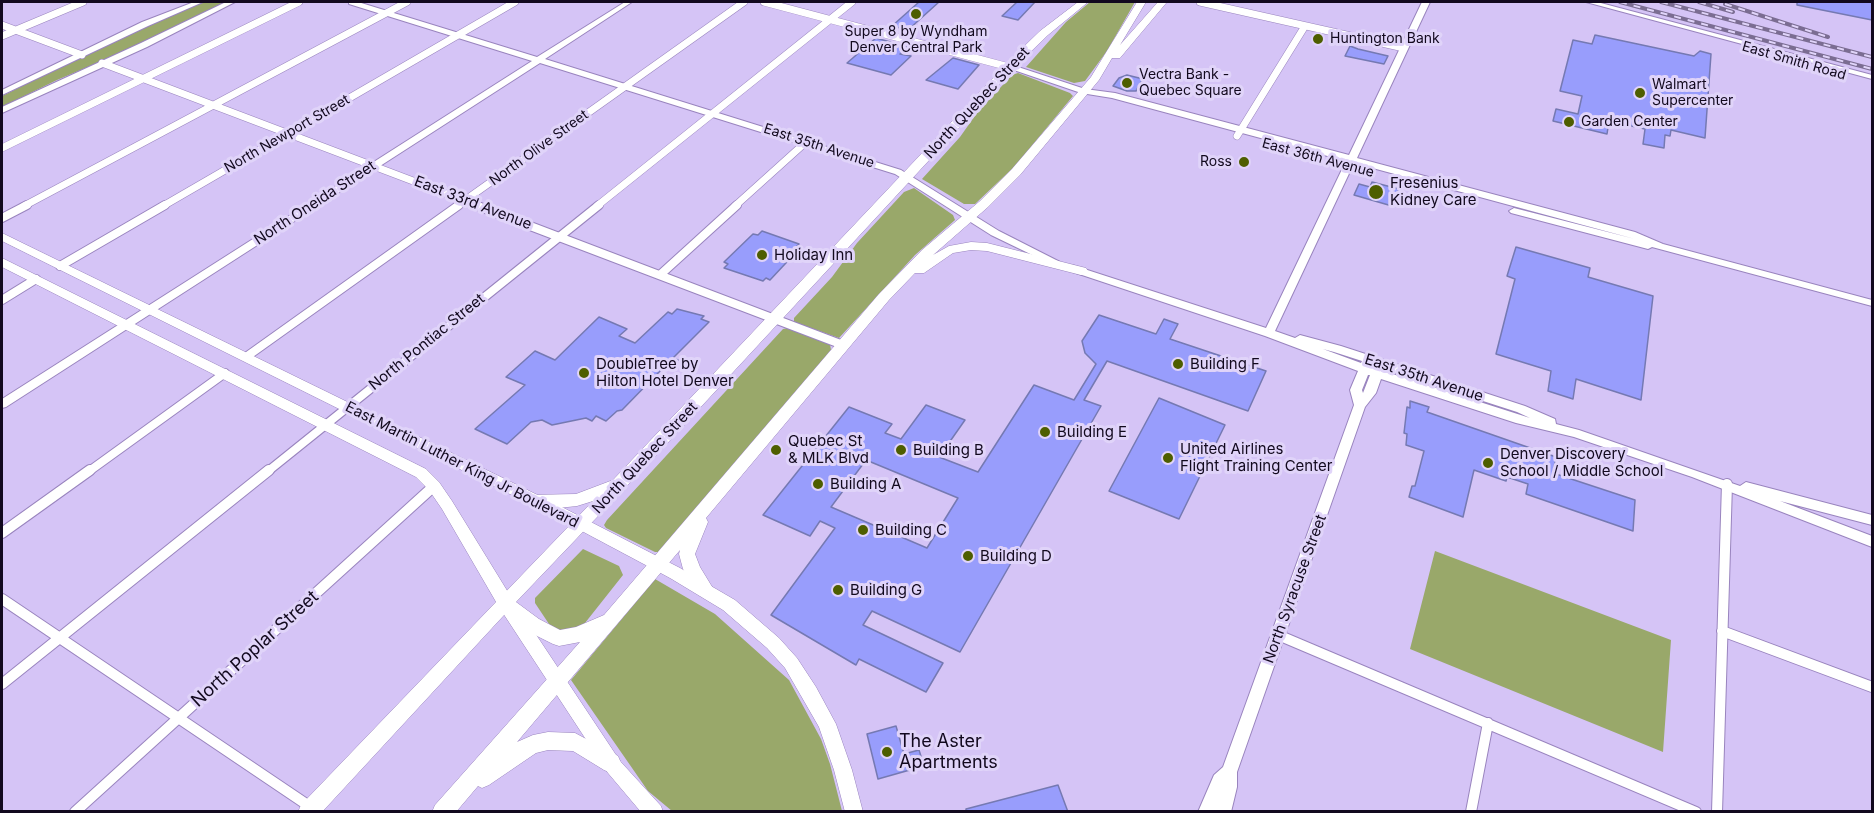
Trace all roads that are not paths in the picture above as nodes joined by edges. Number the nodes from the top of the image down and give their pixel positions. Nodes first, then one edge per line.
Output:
1 (83, 2) edge
2 (199, 2) edge
3 (231, 2) edge
4 (299, 2) edge
5 (352, 2) edge
6 (407, 2) edge
7 (515, 2) edge
8 (629, 2) edge
9 (744, 2) edge
10 (764, 2) edge
11 (852, 2) edge
12 (1068, 2) edge
13 (1083, 2) edge
14 (1141, 2) edge
15 (1162, 2) edge
16 (1200, 2) edge
17 (1426, 2) edge
18 (1590, 2) edge
19 (387, 12) junction
20 (830, 19) junction
21 (2, 25) edge
22 (1305, 26) junction
23 (16, 30) junction
24 (458, 34) junction
25 (2, 36) edge
26 (1717, 36) junction
27 (1031, 44) junction
28 (1404, 48) junction
29 (82, 55) junction
30 (539, 59) junction
31 (102, 63) junction
32 (1009, 67) junction
33 (1872, 77) edge
34 (143, 78) junction
35 (1095, 78) junction
36 (1872, 83) edge
37 (626, 86) junction
38 (1084, 91) junction
39 (2, 93) edge
40 (214, 105) junction
41 (2, 110) edge
42 (713, 113) junction
43 (288, 133) junction
44 (1239, 133) junction
45 (806, 142) junction
46 (2, 148) edge
47 (1350, 163) junction
48 (374, 165) junction
49 (908, 177) junction
50 (465, 201) junction
51 (969, 217) junction
52 (2, 218) edge
53 (559, 236) junction
54 (2, 237) edge
55 (2, 262) edge
56 (60, 266) junction
57 (1081, 271) junction
58 (661, 274) junction
59 (36, 279) junction
60 (896, 284) junction
61 (2, 300) edge
62 (1872, 303) edge
63 (149, 310) junction
64 (776, 319) junction
65 (127, 324) junction
66 (1269, 333) junction
67 (843, 345) junction
68 (246, 357) junction
69 (1372, 366) junction
70 (225, 373) junction
71 (2, 404) edge
72 (346, 407) junction
73 (325, 424) junction
74 (623, 480) junction
75 (1727, 484) junction
76 (434, 486) junction
77 (536, 500) junction
78 (709, 503) junction
79 (1872, 520) edge
80 (582, 525) junction
81 (2, 533) edge
82 (1872, 542) edge
83 (657, 564) junction
84 (705, 590) junction
85 (2, 599) edge
86 (507, 604) junction
87 (611, 619) junction
88 (1722, 631) junction
89 (1278, 634) junction
90 (59, 638) junction
91 (558, 682) junction
92 (2, 684) edge
93 (1872, 687) edge
94 (178, 718) junction
95 (1488, 723) junction
96 (611, 763) junction
97 (1229, 772) junction
98 (462, 791) junction
99 (310, 810) edge
100 (75, 812) edge
101 (442, 812) edge
102 (654, 812) edge
103 (854, 812) edge
104 (1206, 812) edge
105 (1223, 812) edge
106 (1471, 812) edge
107 (1696, 812) edge
108 (1717, 812) edge

1 - 23 street
2 - 29 street
3 - 31 street
4 - 34 street
5 - 19 street, East 35th Avenue
6 - 19 street
7 - 24 street, North Newport Street
8 - 30 street, North Oneida Street
9 - 37 street, North Olive Street
10 - 20 street, East 36th Avenue
11 - 20 street, North Pontiac Street
12 - 27 main road
13 - 27 main road, North Quebec Street
14 - 35 main road
15 - 35 main road
16 - 22 street
17 - 28 street
18 - 26 street, East Smith Road
19 - 24 street, East 35th Avenue
19 - 40 street
20 - 32 street, East 36th Avenue
20 - 42 street, North Pontiac Street
21 - 23 street
22 - 28 street
22 - 44 street
23 - 25 street
23 - 29 street
24 - 30 street, East 35th Avenue
24 - 43 street, North Newport Street
26 - 33 street, East Smith Road
26 - 36 street, East Smith Road
27 - 32 main road, North Quebec Street
28 - 47 street
29 - 39 street
30 - 37 street, East 35th Avenue
30 - 48 street, North Oneida Street
31 - 34 street, East 33rd Avenue
31 - 41 street
32 - 38 street, East 36th Avenue
32 - 49 main road, North Quebec Street
34 - 40 street, East 33rd Avenue
34 - 46 street
35 - 38 main road
37 - 42 street, East 35th Avenue
37 - 50 street, North Olive Street
38 - 44 street, East 36th Avenue
38 - 51 main road
40 - 43 street, East 33rd Avenue
40 - 52 street
42 - 45 street, East 35th Avenue
42 - 53 street, North Pontiac Street
43 - 48 street, East 33rd Avenue
43 - 56 street, North Newport Street
44 - 47 street, East 36th Avenue
45 - 49 street, East 35th Avenue
45 - 58 street
47 - 62 street, East 36th Avenue
47 - 66 street
48 - 50 street, East 33rd Avenue
48 - 63 street, North Oneida Street
49 - 51 street, East 35th Avenue
49 - 64 main road, North Quebec Street
50 - 53 street, East 33rd Avenue
50 - 68 street, North Olive Street
51 - 57 street, East 35th Avenue
51 - 60 main road
53 - 58 street, East 33rd Avenue
53 - 72 street, North Pontiac Street
54 - 56 main road, East Martin Luther King Jr Boulevard
55 - 59 main road, East Martin Luther King Jr Boulevard
56 - 63 main road, East Martin Luther King Jr Boulevard
57 - 60 main road
57 - 66 street, East 35th Avenue
58 - 64 street, East 33rd Avenue
59 - 61 street
59 - 65 main road, East Martin Luther King Jr Boulevard
60 - 67 main road
63 - 65 street, North Oneida Street
63 - 68 main road, East Martin Luther King Jr Boulevard
64 - 67 street, East 33rd Avenue
64 - 74 main road, North Quebec Street
65 - 70 main road, East Martin Luther King Jr Boulevard
65 - 71 street, North Oneida Street
66 - 69 street, East 35th Avenue
67 - 78 main road
68 - 72 main road, East Martin Luther King Jr Boulevard
69 - 75 street, East 35th Avenue
69 - 89 street, North Syracuse Street
70 - 73 main road, East Martin Luther King Jr Boulevard
70 - 81 street
72 - 73 street, North Pontiac Street
72 - 77 main road, East Martin Luther King Jr Boulevard
73 - 76 main road, East Martin Luther King Jr Boulevard
73 - 90 street, North Pontiac Street
74 - 77 main road
74 - 80 main road, North Quebec Street
75 - 79 street, East 35th Avenue
75 - 82 street, East 35th Avenue
75 - 88 street
76 - 86 main road, East Martin Luther King Jr Boulevard
76 - 94 street, North Poplar Street
77 - 80 main road, East Martin Luther King Jr Boulevard
78 - 83 main road
78 - 84 main road
80 - 83 main road, East Martin Luther King Jr Boulevard
80 - 86 main road, North Quebec Street
83 - 84 main road, East Martin Luther King Jr Boulevard
83 - 87 main road
84 - 103 main road, East Martin Luther King Jr Boulevard
85 - 90 street
86 - 87 main road
86 - 91 main road, East Martin Luther King Jr Boulevard
86 - 99 main road, North Quebec Street
87 - 91 main road
88 - 93 street
88 - 108 street
89 - 95 street
89 - 97 street, North Syracuse Street
90 - 92 street, North Pontiac Street
90 - 94 street
91 - 96 main road, East Martin Luther King Jr Boulevard
91 - 98 main road
94 - 99 street
94 - 100 street, North Poplar Street
95 - 106 street
95 - 107 street
96 - 98 main road
96 - 102 main road, East Martin Luther King Jr Boulevard
97 - 104 street, North Syracuse Street
97 - 105 street, North Syracuse Street
98 - 101 main road

